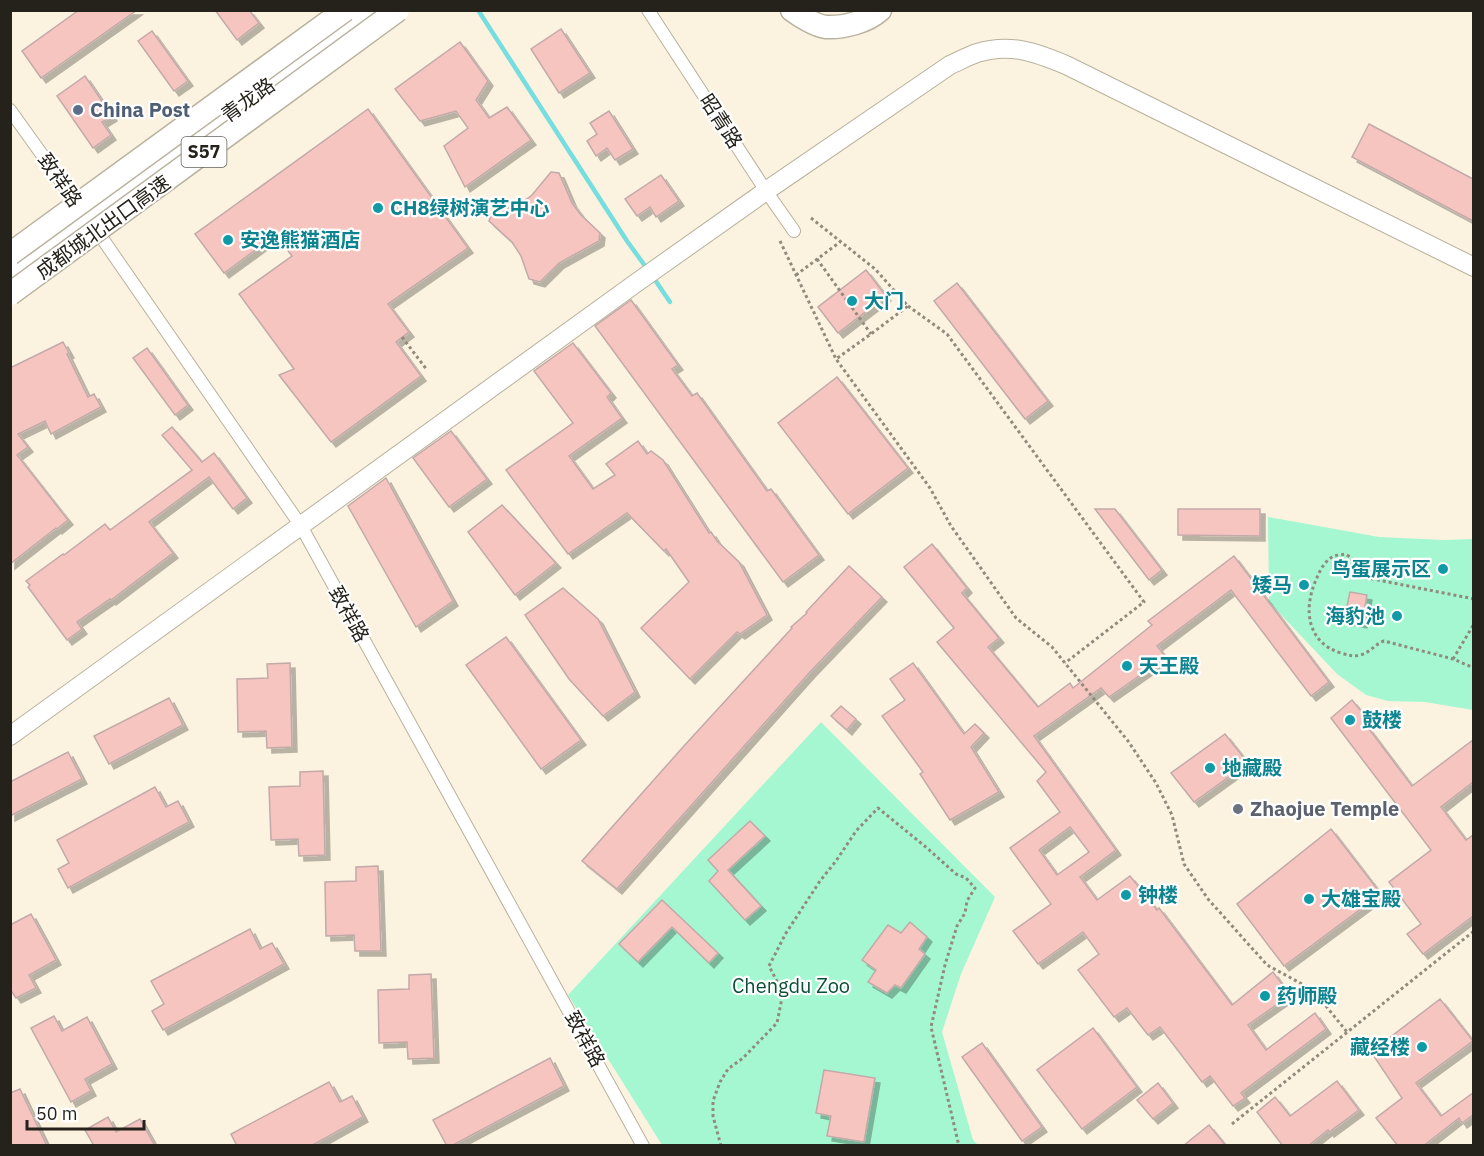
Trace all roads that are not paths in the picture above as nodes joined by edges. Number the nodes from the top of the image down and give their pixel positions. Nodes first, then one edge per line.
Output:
1 (345, 10) edge
2 (370, 10) edge
3 (398, 10) edge
4 (648, 10) edge
5 (792, 10) edge
6 (880, 10) edge
7 (10, 110) edge
8 (766, 191) junction
9 (87, 218) junction
10 (794, 231) dead end
11 (10, 254) edge
12 (1473, 267) edge
13 (10, 274) edge
14 (10, 294) edge
15 (301, 526) junction
16 (10, 736) edge
17 (644, 1146) edge

1 - 11 highway, 成都城北出口高速 / S57, bridge
2 - 9 street, 青龙路
3 - 14 highway, 成都城北出口高速 / S57, bridge
4 - 8 street, 昭青路
5 - 6 highway
7 - 9 street, 致祥路
8 - 10 street, 昭青路
8 - 12 street
8 - 15 street
9 - 13 street, 青龙路
9 - 15 street, 致祥路
15 - 16 street
15 - 17 street, 致祥路

